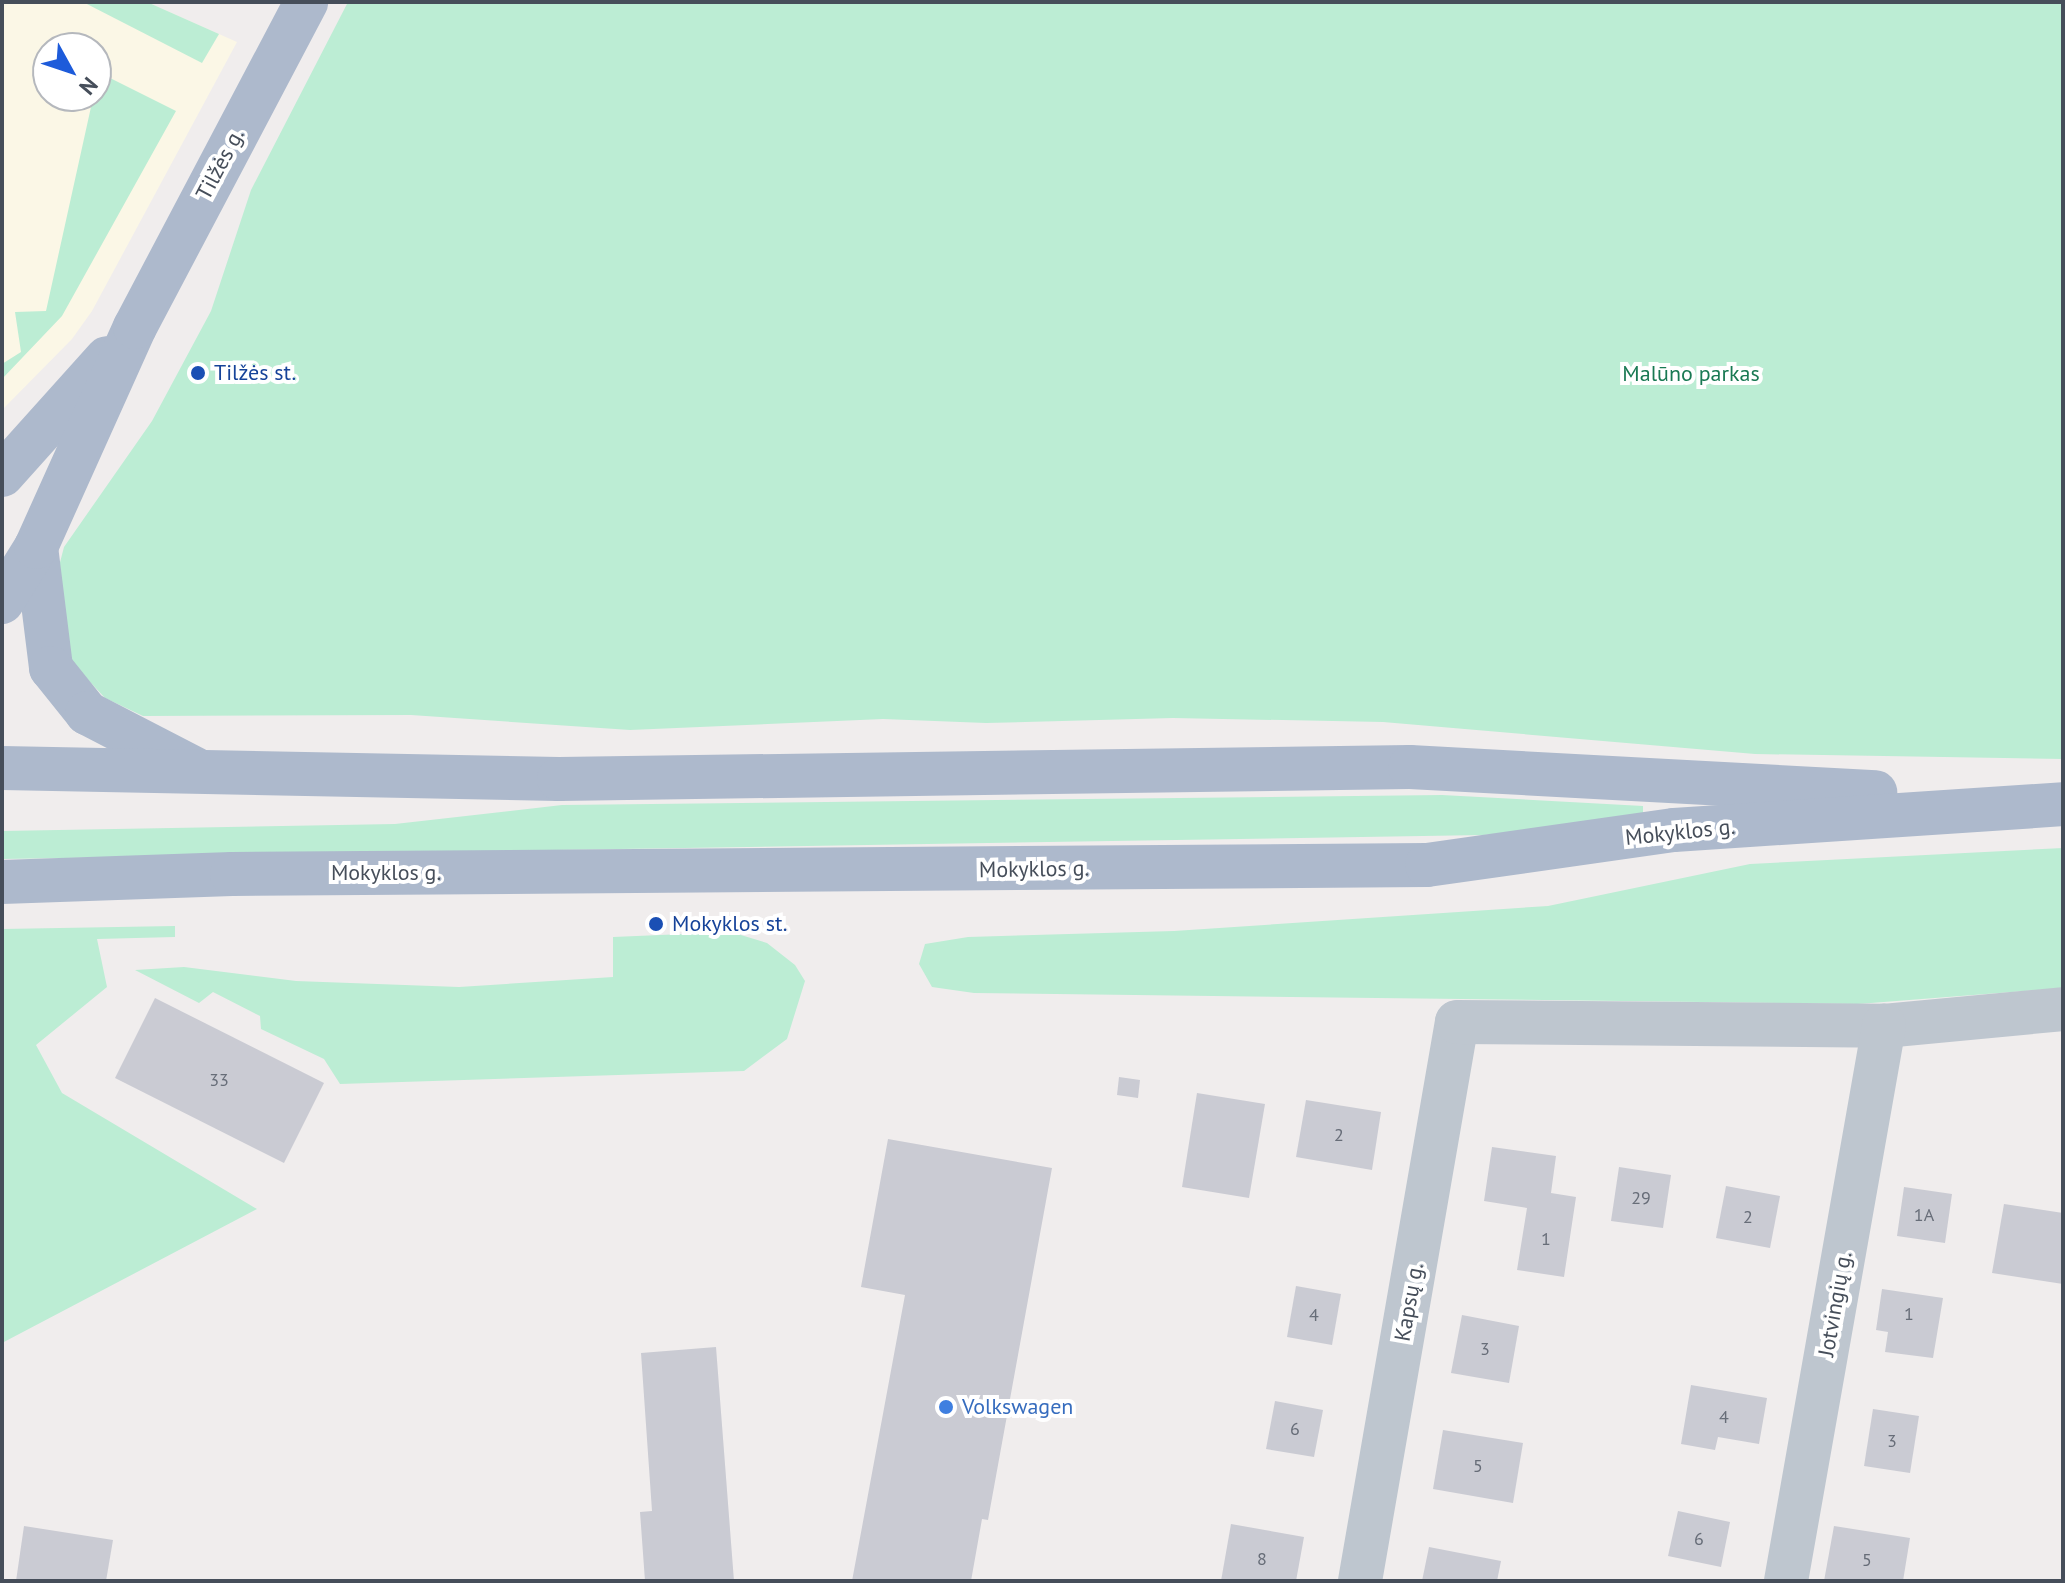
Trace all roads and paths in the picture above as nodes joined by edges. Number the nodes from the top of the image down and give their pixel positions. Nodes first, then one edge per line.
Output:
1 (306, 2) edge
2 (135, 327) junction
3 (2, 475) edge
4 (36, 547) junction
5 (2, 602) edge
6 (2, 768) edge
7 (204, 774) junction
8 (2063, 803) edge
9 (2, 882) edge
10 (2063, 1009) edge
11 (1884, 1026) junction
12 (1360, 1581) edge
13 (1786, 1581) edge

1 - 2 main road, Tilžės g.
2 - 3 main road, Tilžės g.
2 - 4 main road, Tilžės g.
4 - 5 main road, Tilžės g.
4 - 7 main road
6 - 7 main road, Mokyklos g.
7 - 8 main road, Mokyklos g.
8 - 9 main road, Mokyklos g.
10 - 11 street
11 - 12 street, Kapsų g.
11 - 13 street, Jotvingių g.

